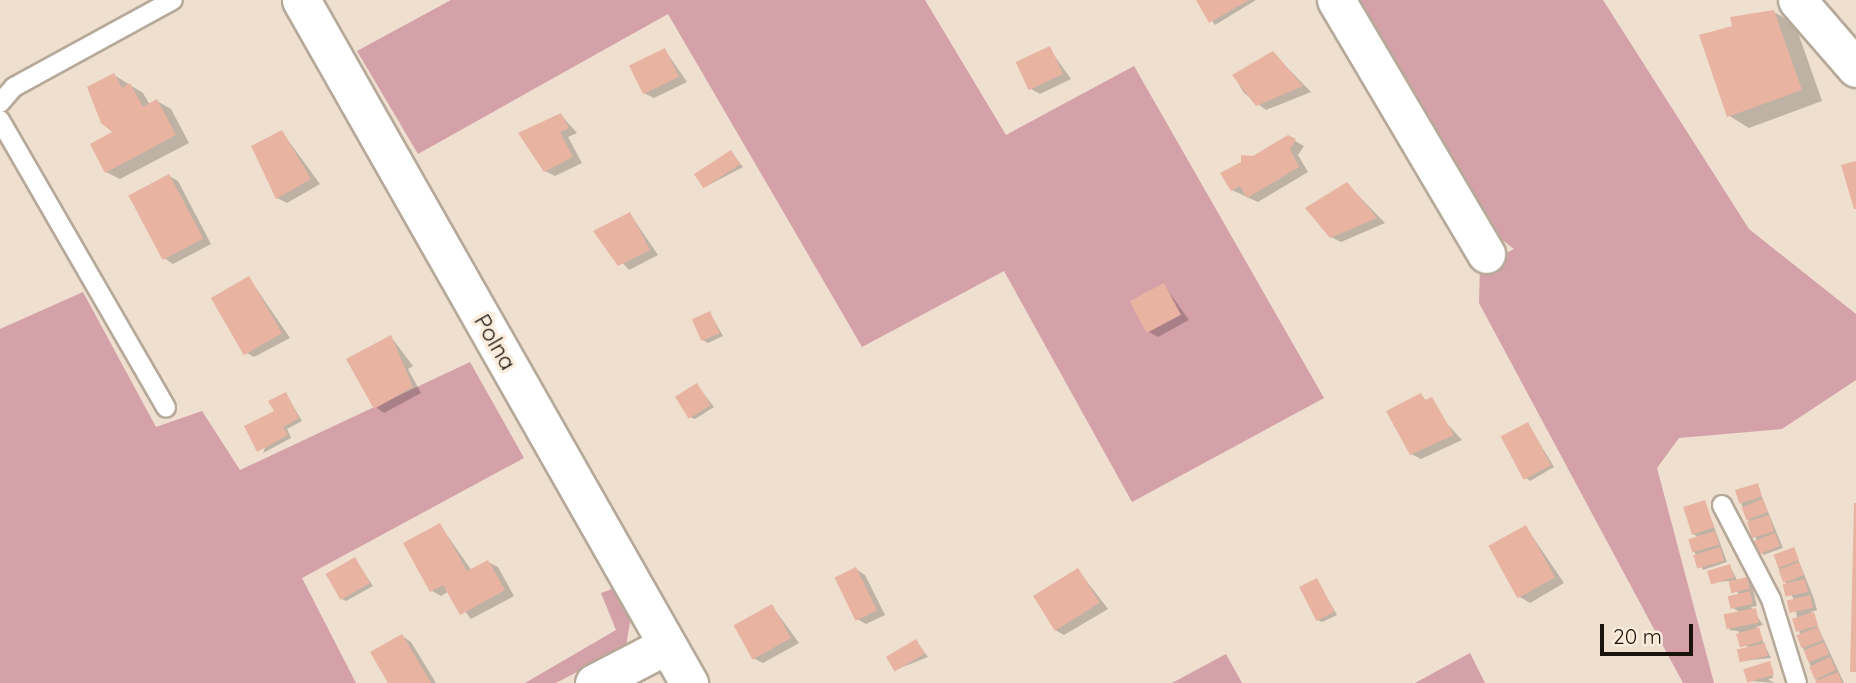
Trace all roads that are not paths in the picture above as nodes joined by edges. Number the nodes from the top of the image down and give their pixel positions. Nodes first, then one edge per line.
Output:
1 (173, 0) edge
2 (301, 0) edge
3 (1336, 0) edge
4 (1797, 0) edge
5 (1856, 68) edge
6 (0, 103) edge
7 (0, 120) edge
8 (1486, 254) dead end
9 (166, 408) dead end
10 (1722, 505) dead end
11 (667, 645) junction
12 (594, 683) edge
13 (689, 683) edge
14 (1797, 683) edge

1 - 6 lane
2 - 11 street, Polna
3 - 8 street
4 - 5 street
7 - 9 lane
10 - 14 lane
11 - 12 street
11 - 13 street, Polna

